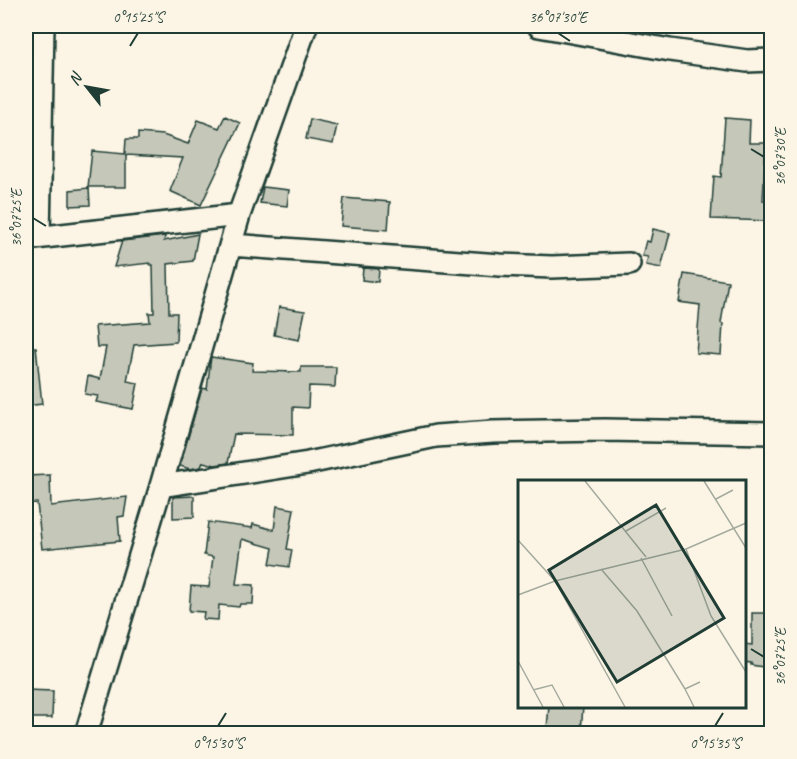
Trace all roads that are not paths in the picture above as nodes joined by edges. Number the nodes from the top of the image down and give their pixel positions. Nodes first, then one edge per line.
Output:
1 (43, 26) edge
2 (306, 26) edge
3 (539, 26) edge
4 (771, 60) edge
5 (239, 215) junction
6 (32, 238) edge
7 (231, 245) junction
8 (629, 264) dead end
9 (771, 433) edge
10 (161, 486) junction
11 (86, 734) edge

1 - 6 street
2 - 5 street
3 - 4 street
5 - 6 street
5 - 7 street
7 - 8 street
7 - 10 street
9 - 10 street
10 - 11 street

